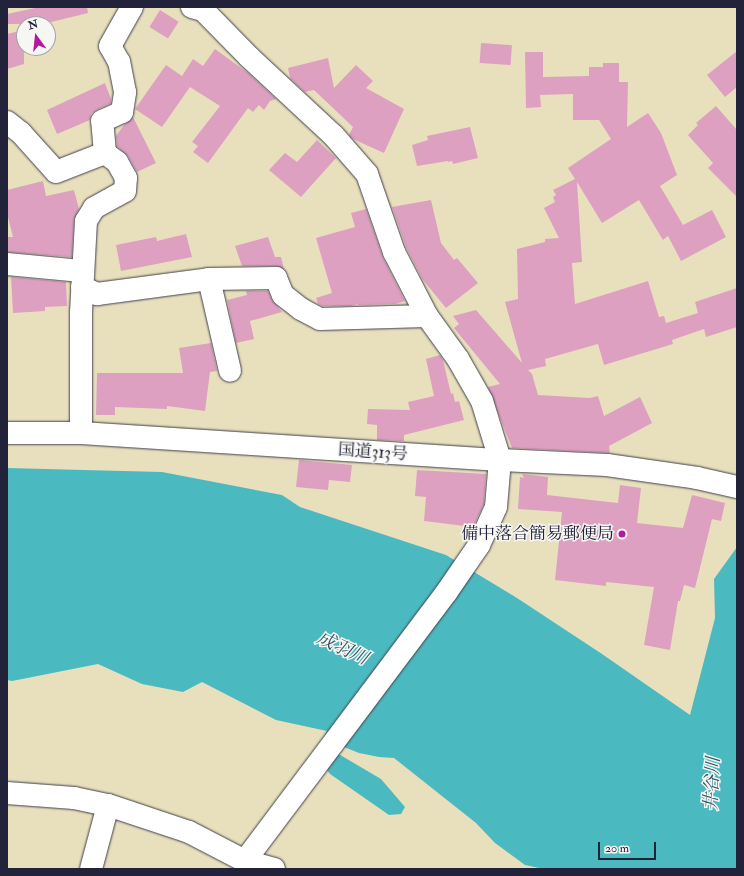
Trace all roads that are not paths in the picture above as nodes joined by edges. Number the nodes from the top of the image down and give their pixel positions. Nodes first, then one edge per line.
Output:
1 (132, 7) edge
2 (192, 7) edge
3 (7, 122) edge
4 (105, 153) junction
5 (7, 264) edge
6 (82, 279) junction
7 (209, 279) junction
8 (427, 316) junction
9 (230, 371) dead end
10 (7, 433) edge
11 (82, 433) junction
12 (500, 460) junction
13 (735, 487) edge
14 (7, 793) edge
15 (108, 805) junction
16 (250, 854) junction
17 (91, 869) edge
18 (274, 869) edge

1 - 4 main road
2 - 8 main road
3 - 4 main road
4 - 6 main road
5 - 6 main road
6 - 7 main road
6 - 11 main road
7 - 8 main road
7 - 9 main road
8 - 12 main road
10 - 11 main road, 国道313号
11 - 12 main road, 国道313号
12 - 13 main road, 国道313号
12 - 16 main road
14 - 15 main road
15 - 16 main road
15 - 17 main road
16 - 18 main road

